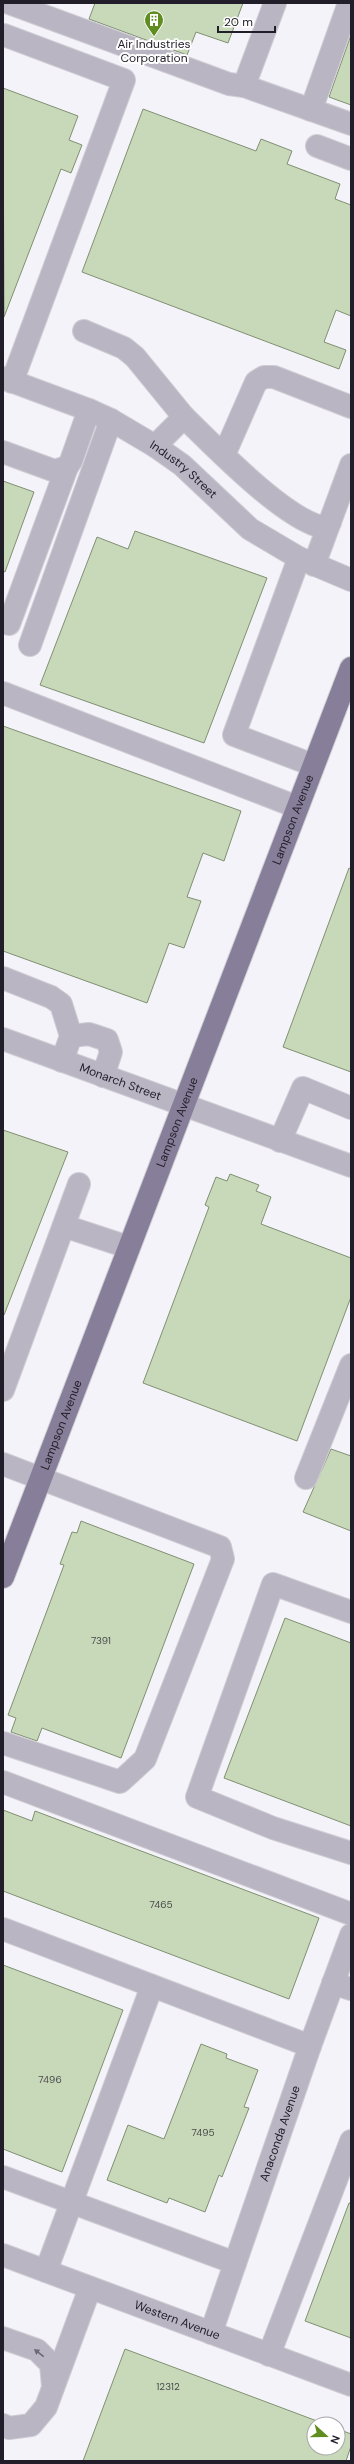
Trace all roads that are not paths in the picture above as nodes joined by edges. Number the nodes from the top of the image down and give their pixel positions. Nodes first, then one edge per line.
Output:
1 (9, 3) edge
2 (275, 3) edge
3 (349, 3) edge
4 (4, 35) dead end
5 (244, 86) junction
6 (311, 110) junction
7 (351, 124) edge
8 (317, 146) dead end
9 (351, 159) edge
10 (84, 331) dead end
11 (7, 380) edge
12 (351, 407) edge
13 (89, 410) junction
14 (184, 417) junction
15 (111, 420) junction
16 (155, 446) junction
17 (3, 452) edge
18 (224, 455) junction
19 (351, 466) edge
20 (67, 467) junction
21 (330, 522) junction
22 (306, 562) junction
23 (351, 580) edge
24 (9, 624) dead end
25 (30, 645) dead end
26 (351, 668) edge
27 (3, 693) edge
28 (314, 765) junction
29 (297, 807) junction
30 (3, 978) edge
31 (71, 1036) junction
32 (3, 1039) edge
33 (62, 1061) junction
34 (103, 1076) junction
35 (182, 1106) junction
36 (351, 1108) edge
37 (280, 1141) junction
38 (351, 1166) edge
39 (79, 1184) dead end
40 (64, 1226) junction
41 (128, 1247) junction
42 (351, 1365) edge
43 (3, 1390) edge
44 (3, 1464) edge
45 (41, 1478) junction
46 (306, 1478) dead end
47 (3, 1577) edge
48 (351, 1612) edge
49 (3, 1743) edge
50 (3, 1782) edge
51 (351, 1853) edge
52 (351, 1914) edge
53 (3, 1929) edge
54 (351, 1935) edge
55 (152, 1986) junction
56 (342, 1986) edge
57 (310, 2046) junction
58 (351, 2141) edge
59 (3, 2177) edge
60 (71, 2202) junction
61 (3, 2256) edge
62 (235, 2263) junction
63 (46, 2271) junction
64 (90, 2288) junction
65 (211, 2333) junction
66 (3, 2338) edge
67 (269, 2355) junction
68 (351, 2385) edge
69 (54, 2387) junction
70 (3, 2426) edge

1 - 5 street
2 - 5 street
3 - 6 street
4 - 11 street
5 - 6 street
6 - 7 street
8 - 9 street
10 - 14 street
11 - 13 street, Industry Street
12 - 18 street
13 - 15 street, Industry Street
13 - 20 street
14 - 16 street
14 - 18 street
15 - 16 street, Industry Street
15 - 25 street
16 - 22 street, Industry Street
17 - 20 street
18 - 21 street
19 - 21 street
20 - 24 street
21 - 22 street
22 - 23 street, Industry Street
22 - 28 street
26 - 28 main road, Lampson Avenue
27 - 29 street
28 - 29 main road, Lampson Avenue
29 - 35 main road, Lampson Avenue
30 - 31 street
31 - 33 street
31 - 34 street
32 - 33 street, Monarch Street
33 - 34 street, Monarch Street
34 - 35 street, Monarch Street
35 - 37 street, Monarch Street
35 - 41 main road, Lampson Avenue
36 - 37 street
37 - 38 street, Monarch Street
39 - 40 street
40 - 41 street
40 - 43 street
41 - 45 main road, Lampson Avenue
42 - 46 street
44 - 45 street
45 - 47 main road, Lampson Avenue
45 - 49 street
48 - 51 street
50 - 52 street
53 - 55 street
54 - 56 street, Anaconda Avenue
55 - 57 street
55 - 60 street
56 - 57 street, Anaconda Avenue
57 - 62 street, Anaconda Avenue
58 - 67 street
59 - 60 street
60 - 62 street
60 - 63 street
61 - 63 street, Western Avenue
62 - 65 street, Anaconda Avenue
63 - 64 street, Western Avenue
64 - 65 street, Western Avenue
64 - 69 street
65 - 67 street, Western Avenue
69 -> 66 street
67 - 68 street, Western Avenue
69 - 70 street

